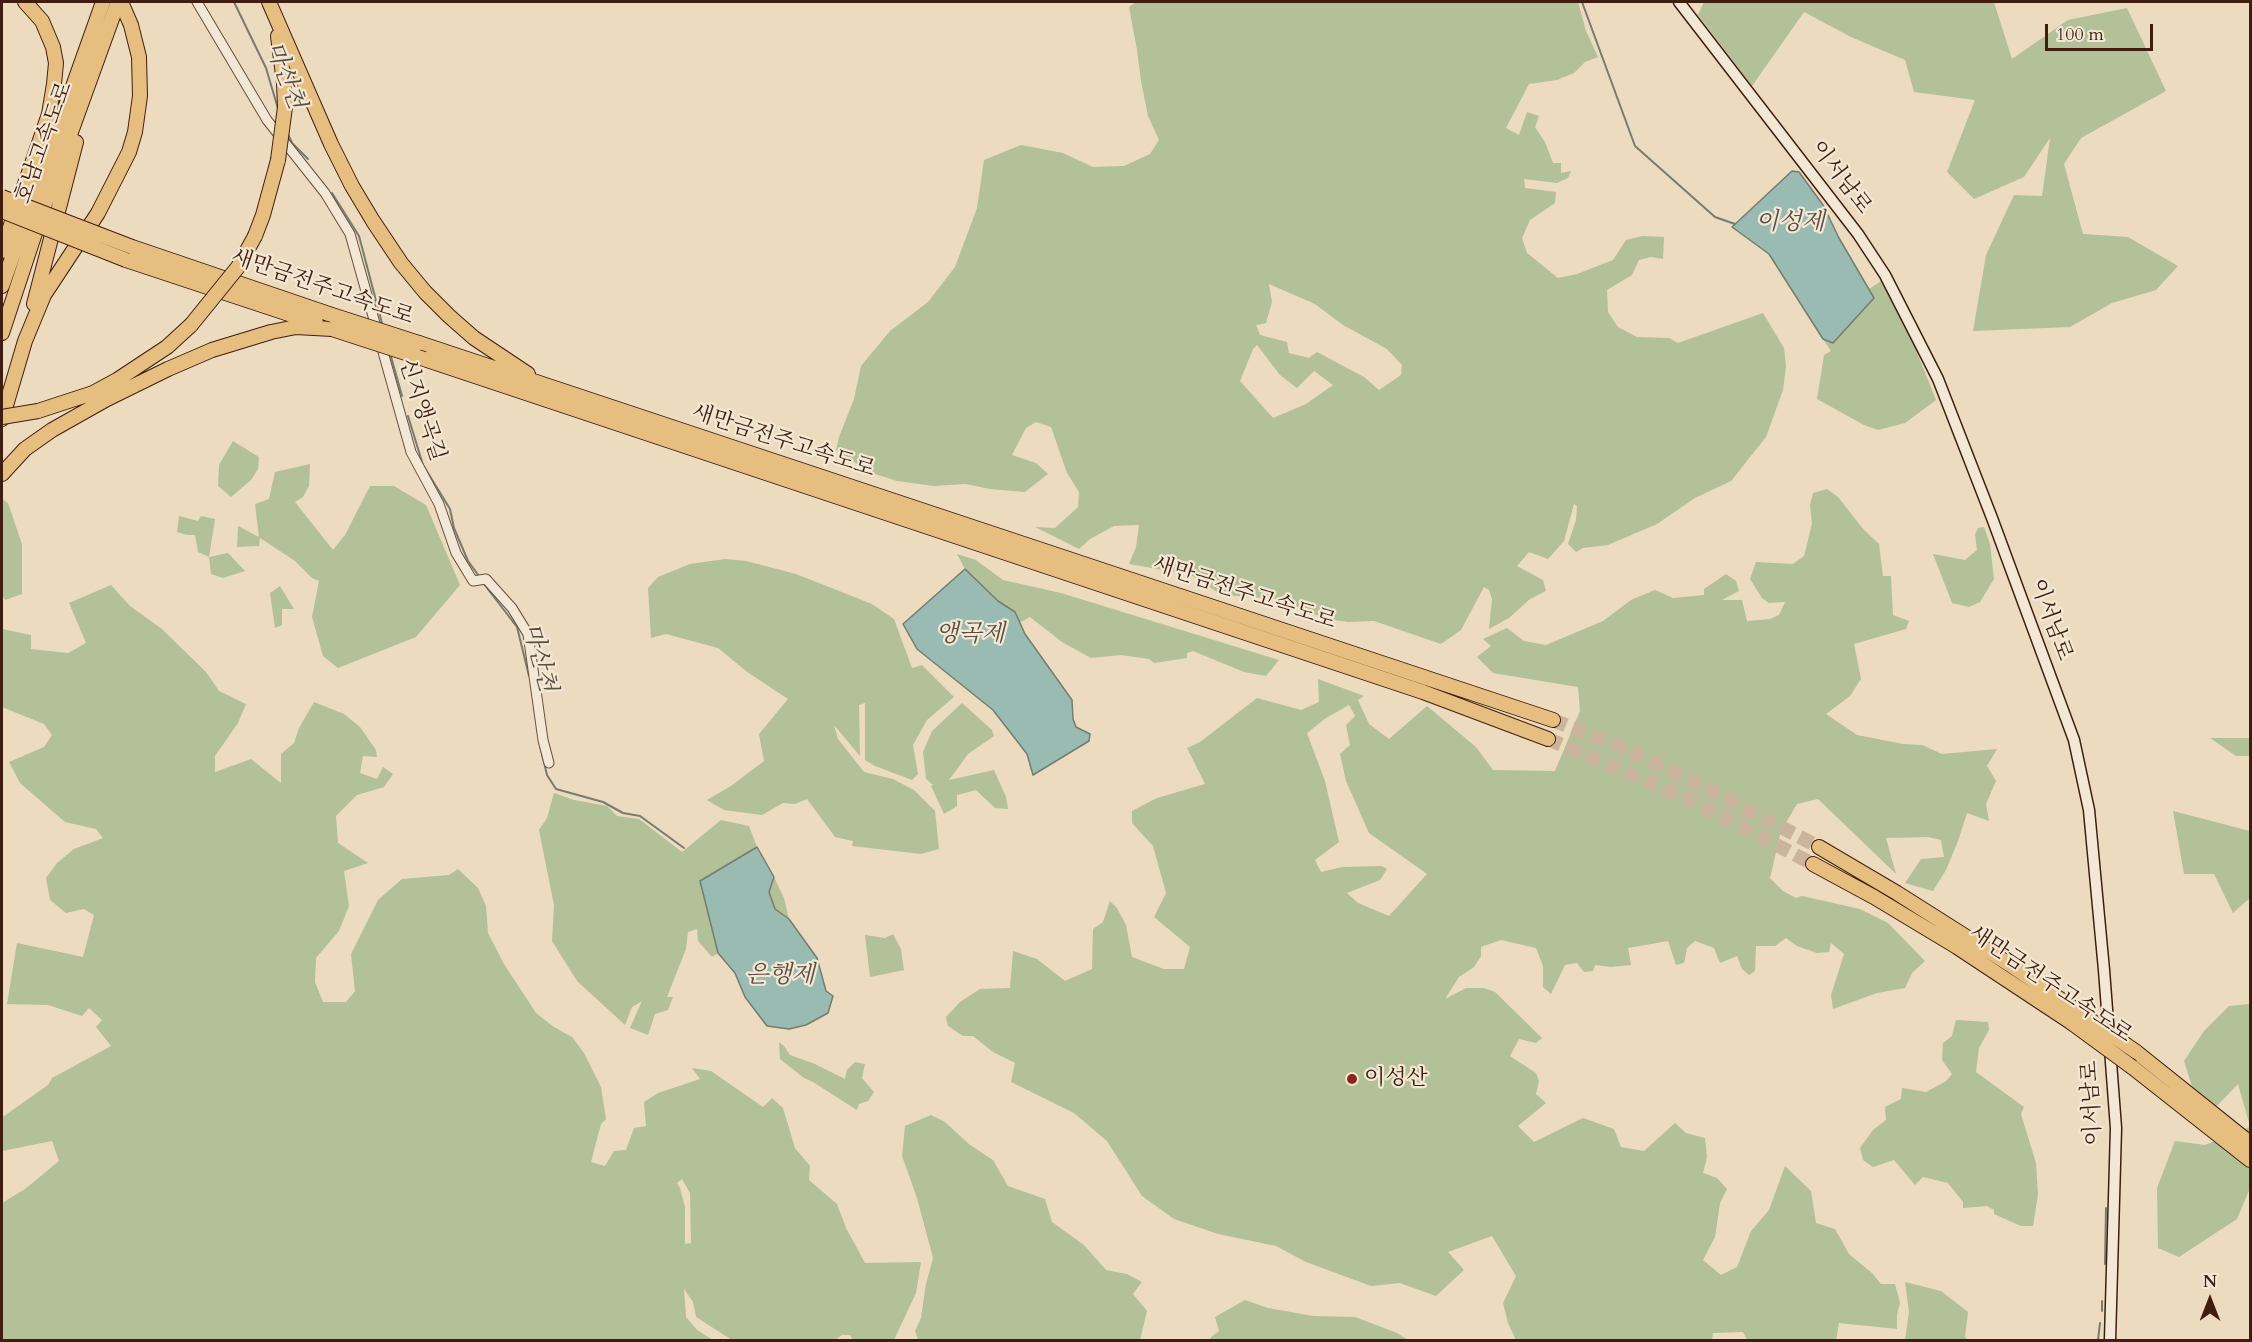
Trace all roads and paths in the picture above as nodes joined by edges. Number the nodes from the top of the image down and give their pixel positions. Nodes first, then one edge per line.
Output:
1 (25, 2) edge
2 (103, 2) edge
3 (119, 2) edge
4 (197, 2) edge
5 (269, 2) edge
6 (1678, 2) edge
7 (92, 32) junction
8 (97, 61) junction
9 (49, 114) junction
10 (2, 197) edge
11 (2, 211) edge
12 (2, 252) edge
13 (2, 286) edge
14 (332, 329) junction
15 (2, 333) edge
16 (25, 341) junction
17 (547, 386) junction
18 (2, 418) edge
19 (2, 474) edge
20 (1553, 720) tunnel mouth
21 (1548, 738) tunnel mouth
22 (549, 763) dead end
23 (1819, 848) tunnel mouth
24 (1813, 864) tunnel mouth
25 (1960, 941) junction
26 (2074, 1016) junction
27 (2250, 1143) edge
28 (2250, 1160) edge
29 (2110, 1341) edge

1 - 9 highway
2 - 7 highway, 호남고속도로
3 - 8 highway, 호남고속도로
3 - 16 highway
4 - 22 street, 신지앵곡길
5 - 17 highway
5 - 18 highway, bridge
6 - 29 main road, 이서남로
7 - 9 highway
7 - 13 highway, 호남고속도로
8 - 15 highway, 호남고속도로
8 - 16 highway
9 - 12 highway
10 - 17 highway, 새만금전주고속도로, bridge
11 - 14 highway, 새만금전주고속도로, bridge
14 - 19 highway
14 - 21 highway, 새만금전주고속도로, bridge
16 - 18 highway
17 - 20 highway, 새만금전주고속도로
23 - 25 highway, 새만금전주고속도로
24 - 25 highway, 새만금전주고속도로
25 - 26 highway, 새만금전주고속도로
26 - 27 highway, 새만금전주고속도로, bridge
26 - 28 highway, 새만금전주고속도로, bridge

